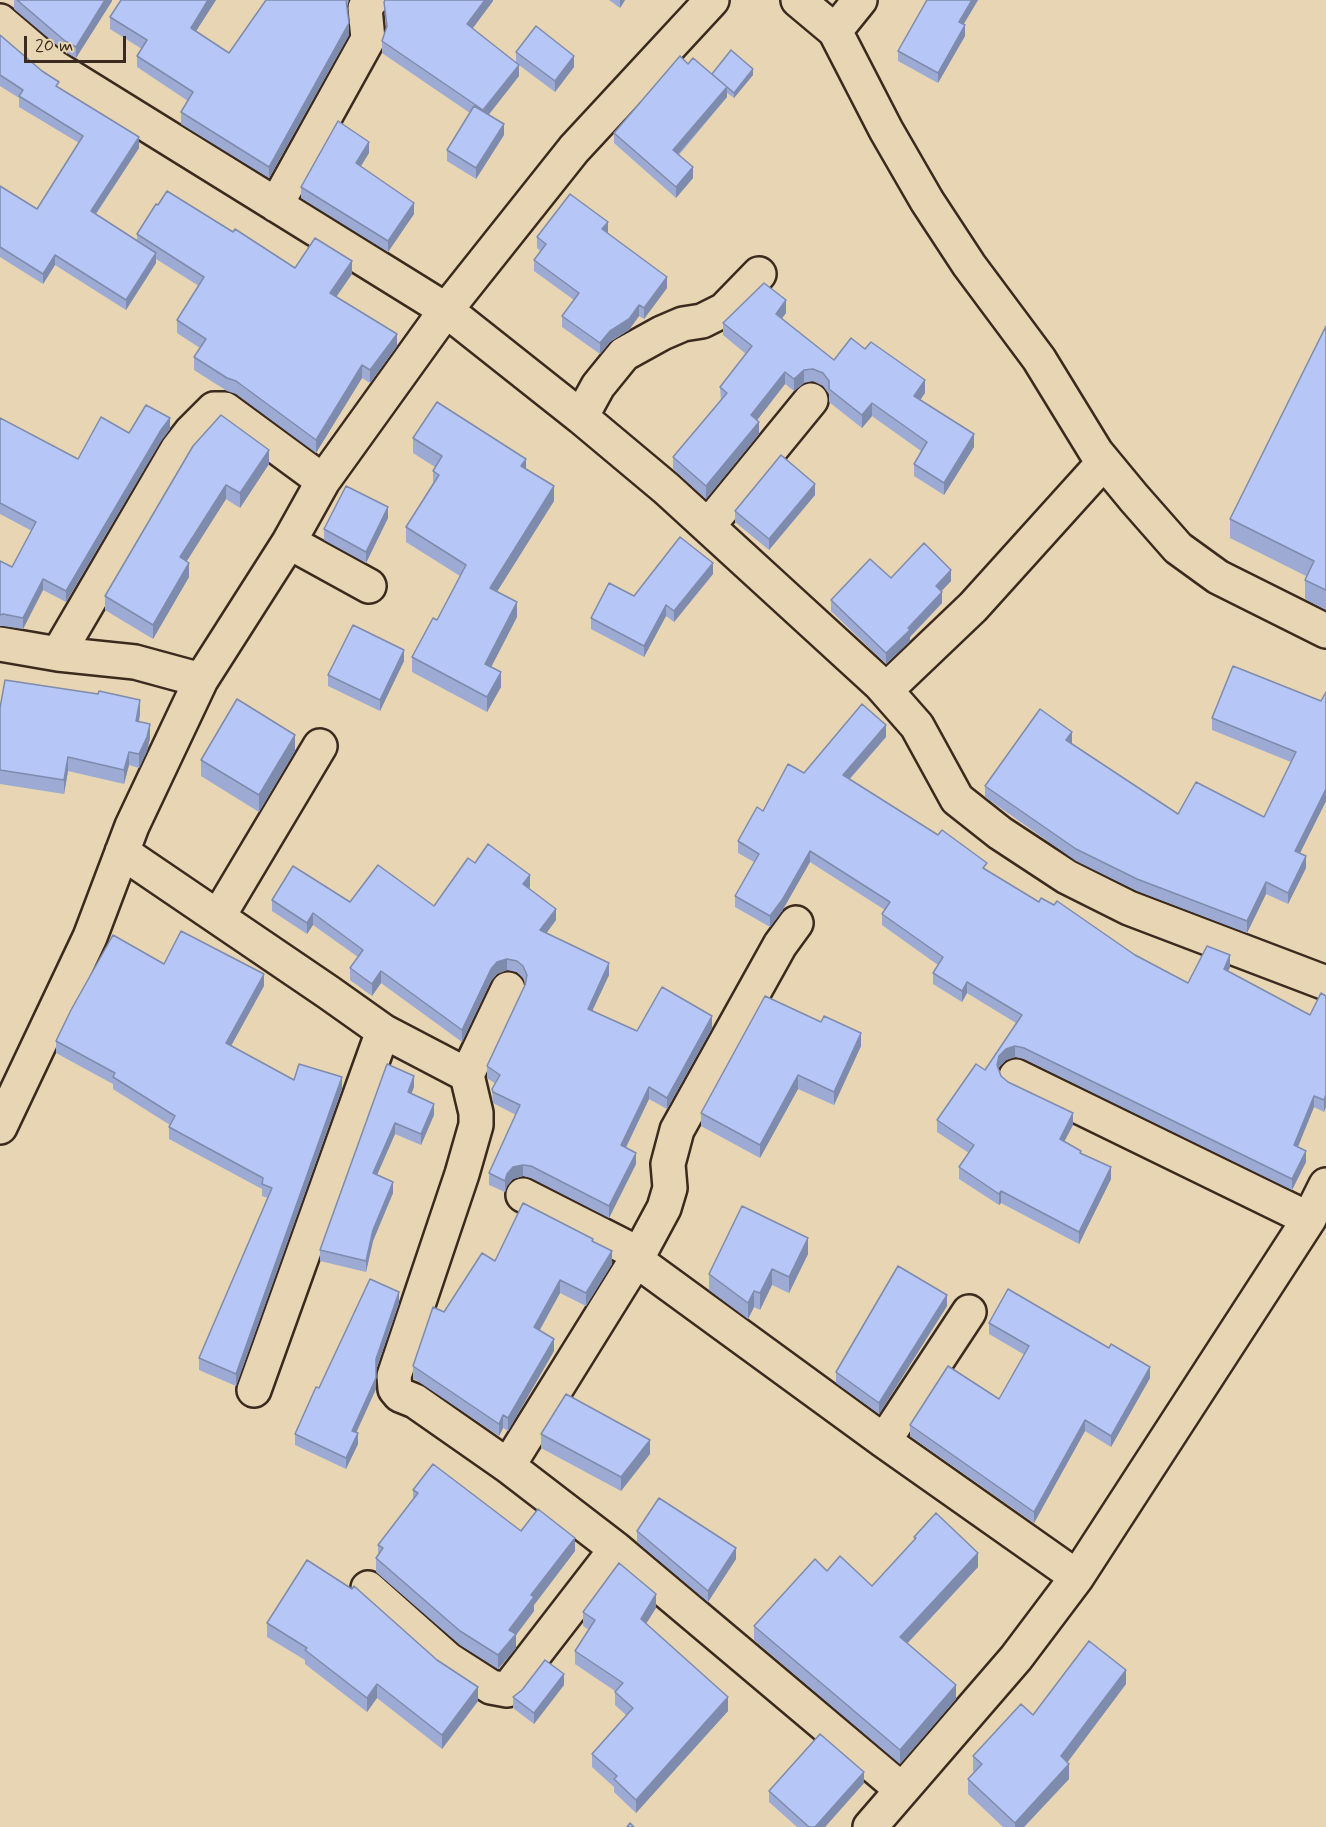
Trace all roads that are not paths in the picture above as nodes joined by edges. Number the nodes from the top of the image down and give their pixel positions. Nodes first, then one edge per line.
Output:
1 (370, 0) edge
2 (712, 0) edge
3 (798, 0) edge
4 (860, 0) edge
5 (0, 21) edge
6 (835, 31) junction
7 (276, 205) junction
8 (759, 274) dead end
9 (446, 310) junction
10 (810, 400) dead end
11 (580, 417) junction
12 (1104, 462) junction
13 (323, 481) junction
14 (708, 526) junction
15 (289, 542) junction
16 (369, 586) dead end
17 (1326, 631) edge
18 (0, 644) edge
19 (58, 654) junction
20 (201, 680) junction
21 (886, 690) junction
22 (320, 746) dead end
23 (122, 852) junction
24 (218, 917) junction
25 (796, 923) dead end
26 (1326, 983) edge
27 (508, 989) dead end
28 (383, 1031) junction
29 (466, 1075) junction
30 (1016, 1077) dead end
31 (0, 1127) edge
32 (1326, 1185) edge
33 (523, 1195) dead end
34 (1309, 1220) junction
35 (637, 1257) junction
36 (969, 1312) dead end
37 (254, 1390) dead end
38 (884, 1441) junction
39 (508, 1466) junction
40 (616, 1550) junction
41 (1077, 1577) junction
42 (368, 1588) dead end
43 (900, 1789) junction
44 (870, 1827) edge

1 - 7 street
2 - 9 street
3 - 6 street
4 - 6 street
5 - 7 street
6 - 12 street
7 - 9 street
8 - 11 street
9 - 11 street
9 - 13 street
10 - 14 street
11 - 14 street
12 - 17 street
12 - 21 street
13 - 15 street
13 - 19 street
14 - 21 street
15 - 16 street
15 - 20 street
18 - 19 street
19 - 20 street
20 - 23 street
21 - 26 street
22 - 24 street
23 - 24 street
23 - 31 street
24 - 28 street
25 - 35 street
27 - 29 street
28 - 29 street
28 - 37 street
29 - 39 street
30 - 34 street
32 - 34 street
33 - 35 street
34 - 41 street
35 - 38 street
35 - 39 street
36 - 38 street
38 - 41 street
39 - 40 street
40 - 42 street
40 - 43 street
41 - 43 street
43 - 44 street

